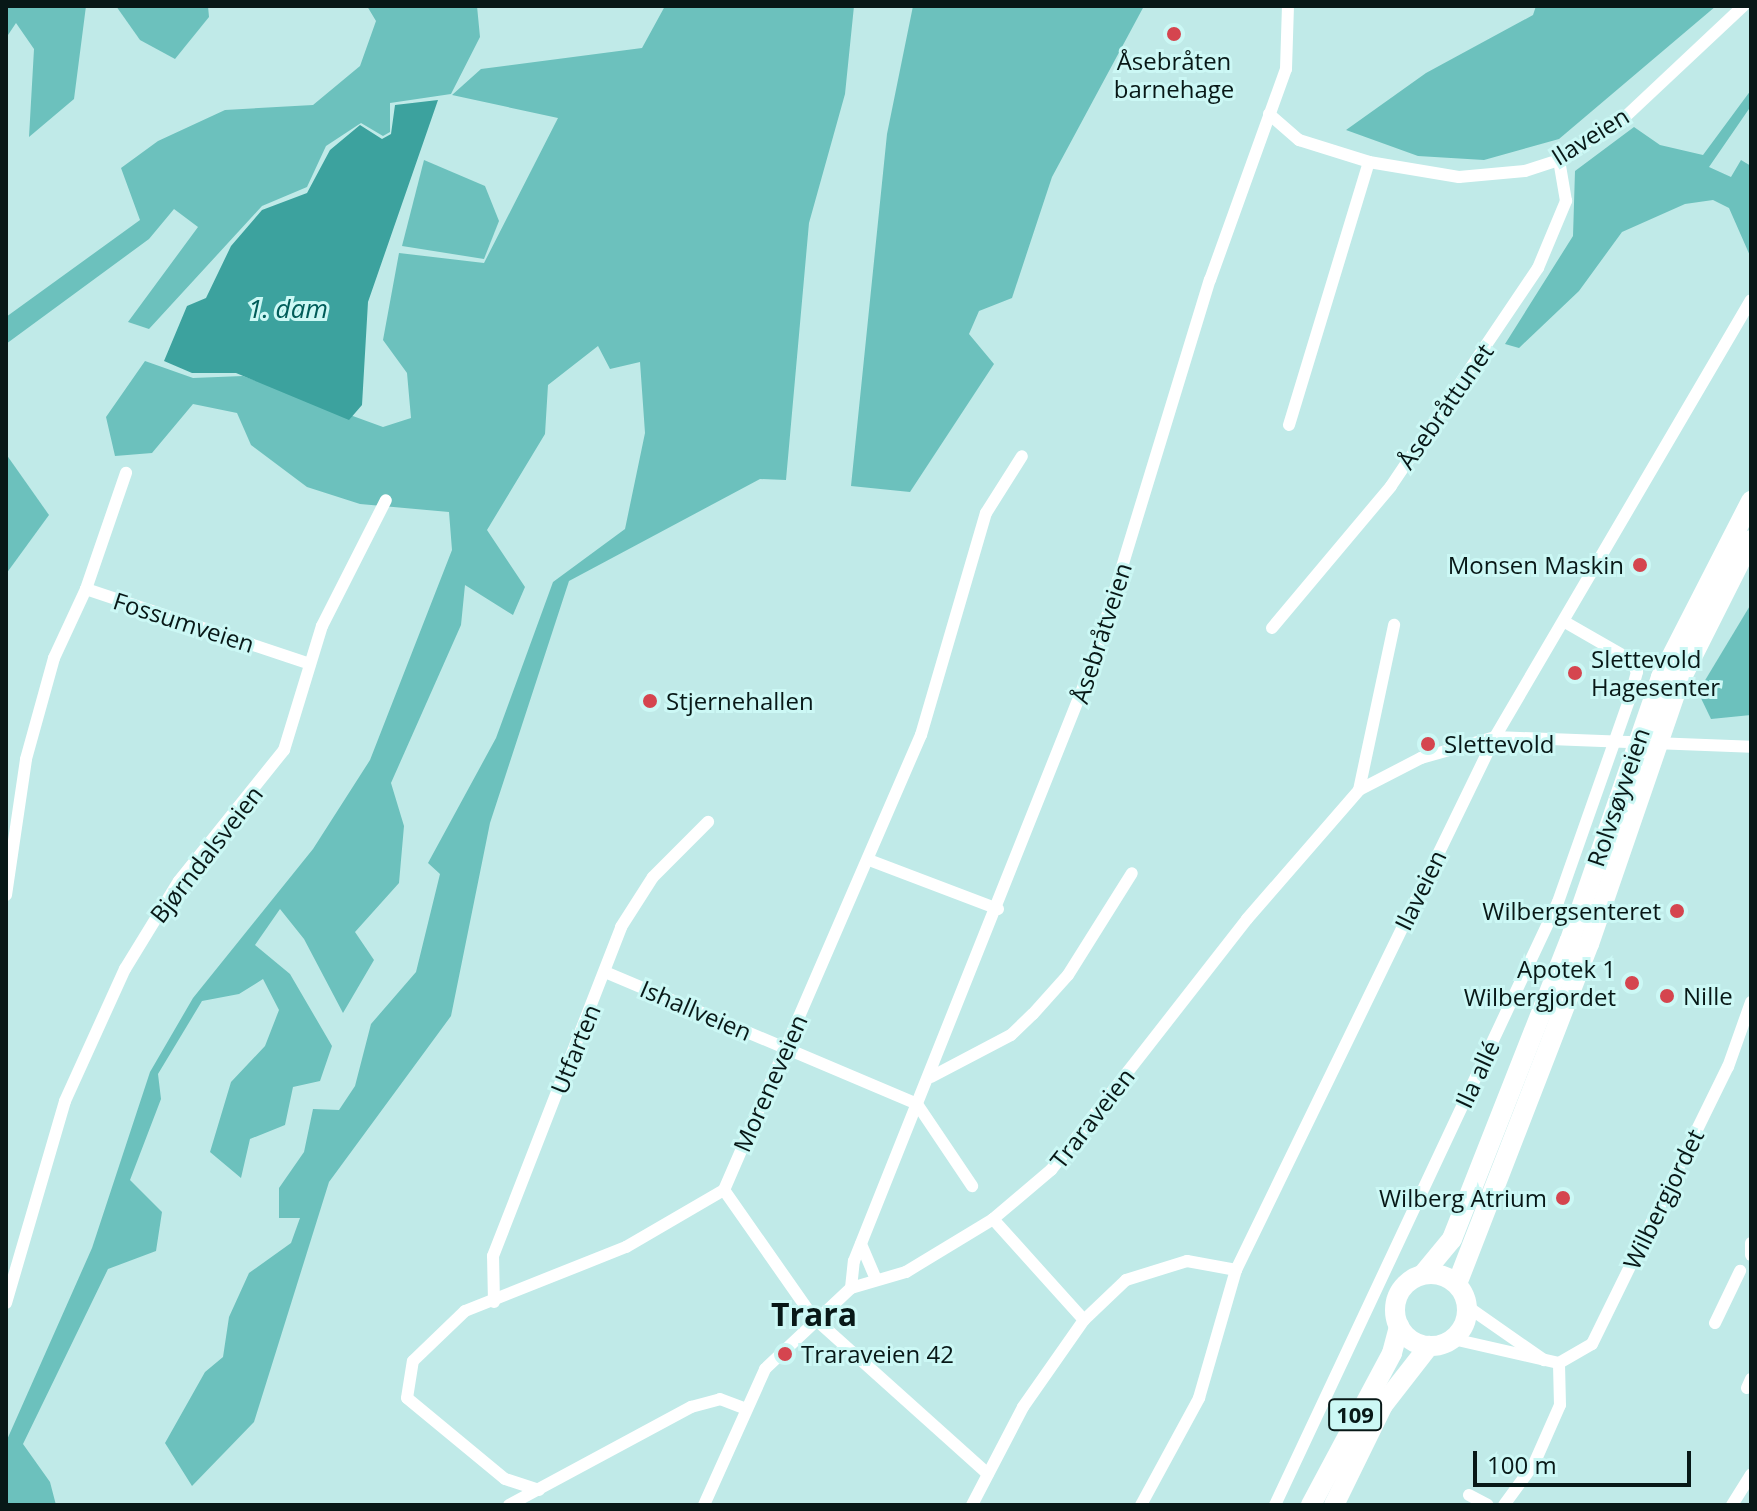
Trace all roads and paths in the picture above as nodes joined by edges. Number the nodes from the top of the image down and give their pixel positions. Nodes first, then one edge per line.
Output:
1 (1288, 6) edge
2 (1743, 6) edge
3 (1269, 114) junction
4 (1559, 160) junction
5 (1369, 162) junction
6 (1751, 300) edge
7 (1289, 425) dead end
8 (1022, 456) dead end
9 (126, 473) dead end
10 (386, 500) dead end
11 (1751, 501) edge
12 (1751, 540) edge
13 (86, 589) junction
14 (1565, 622) junction
15 (1394, 625) dead end
16 (1272, 628) dead end
17 (310, 664) junction
18 (1495, 737) junction
19 (1751, 747) edge
20 (1359, 790) junction
21 (708, 822) dead end
22 (869, 860) junction
23 (1132, 873) dead end
24 (6, 895) edge
25 (998, 909) junction
26 (605, 972) junction
27 (1751, 1002) edge
28 (786, 1048) junction
29 (931, 1077) junction
30 (917, 1104) junction
31 (972, 1186) dead end
32 (724, 1190) junction
33 (993, 1219) junction
34 (1751, 1243) edge
35 (861, 1244) junction
36 (1751, 1255) edge
37 (1236, 1270) junction
38 (1740, 1271) dead end
39 (1423, 1274) junction
40 (876, 1280) junction
41 (1457, 1284) junction
42 (851, 1288) junction
43 (494, 1302) junction
44 (6, 1303) edge
45 (1468, 1307) junction
46 (813, 1317) junction
47 (1084, 1320) junction
48 (1715, 1323) dead end
49 (1399, 1326) junction
50 (1453, 1339) junction
51 (1429, 1346) junction
52 (1544, 1360) junction
53 (1559, 1363) junction
54 (743, 1408) junction
55 (988, 1474) junction
56 (1751, 1475) edge
57 (539, 1490) junction
58 (1469, 1495) dead end
59 (509, 1505) edge
60 (704, 1505) edge
61 (972, 1505) edge
62 (1141, 1505) edge
63 (1275, 1505) edge
64 (1311, 1505) edge
65 (1334, 1505) edge
66 (1488, 1505) edge
67 (1504, 1505) edge
68 (1732, 1505) edge

1 - 3 street, Åsebråtveien
2 - 4 street, Ilaveien
3 - 5 street, Ilaveien
3 - 25 street, Åsebråtveien
4 - 5 street, Ilaveien
4 - 16 street, Åsebråttunet
5 - 7 street
6 - 14 street, Ilaveien
8 - 22 street, Moreneveien
9 - 13 street
10 - 17 street, Bjørndalsveien
11 - 39 main road, Rolvsøyveien / 109
12 - 41 main road, Rolvsøyveien
13 - 17 street, Fossumveien
13 - 24 street, Fossumveien
14 - 18 street, Ilaveien
14 - 63 street, Ila allé
15 - 20 street
17 - 44 street, Bjørndalsveien
18 - 19 street, Traraveien
18 - 20 street, Traraveien
18 - 37 street, Ilaveien
20 - 33 street, Traraveien
21 - 26 street, Utfarten
22 - 25 street
22 - 28 street, Moreneveien
23 - 29 street
25 - 29 street, Åsebråtveien
26 - 28 street, Ishallveien
26 - 43 street, Utfarten
27 - 53 street, Wilbergjordet
28 - 30 street, Ishallveien
28 - 32 street, Moreneveien
29 - 30 street, Åsebråtveien
30 - 31 street
30 - 35 street, Åsebråtveien
32 - 43 street
32 - 46 street
33 - 40 street, Traraveien
33 - 47 street
34 - 36 street
35 - 40 street
35 - 42 street, Åsebråtveien
37 - 47 street
37 - 62 street, Ilaveien
38 - 48 street
39 - 41 main road
39 - 49 main road, 109
40 - 42 street, Traraveien
41 - 45 main road
42 - 46 street, Traraveien
43 - 57 street
45 - 50 main road
45 - 52 street
46 - 54 street, Traraveien
46 - 55 street
47 - 55 street
49 - 51 main road
49 - 64 main road, 109
50 - 51 main road
50 - 52 street
51 - 65 main road, 109
52 - 53 street
53 - 67 street
54 - 57 street
54 - 60 street, Traraveien
55 - 61 street
56 - 68 street
57 - 59 street
58 - 66 street

